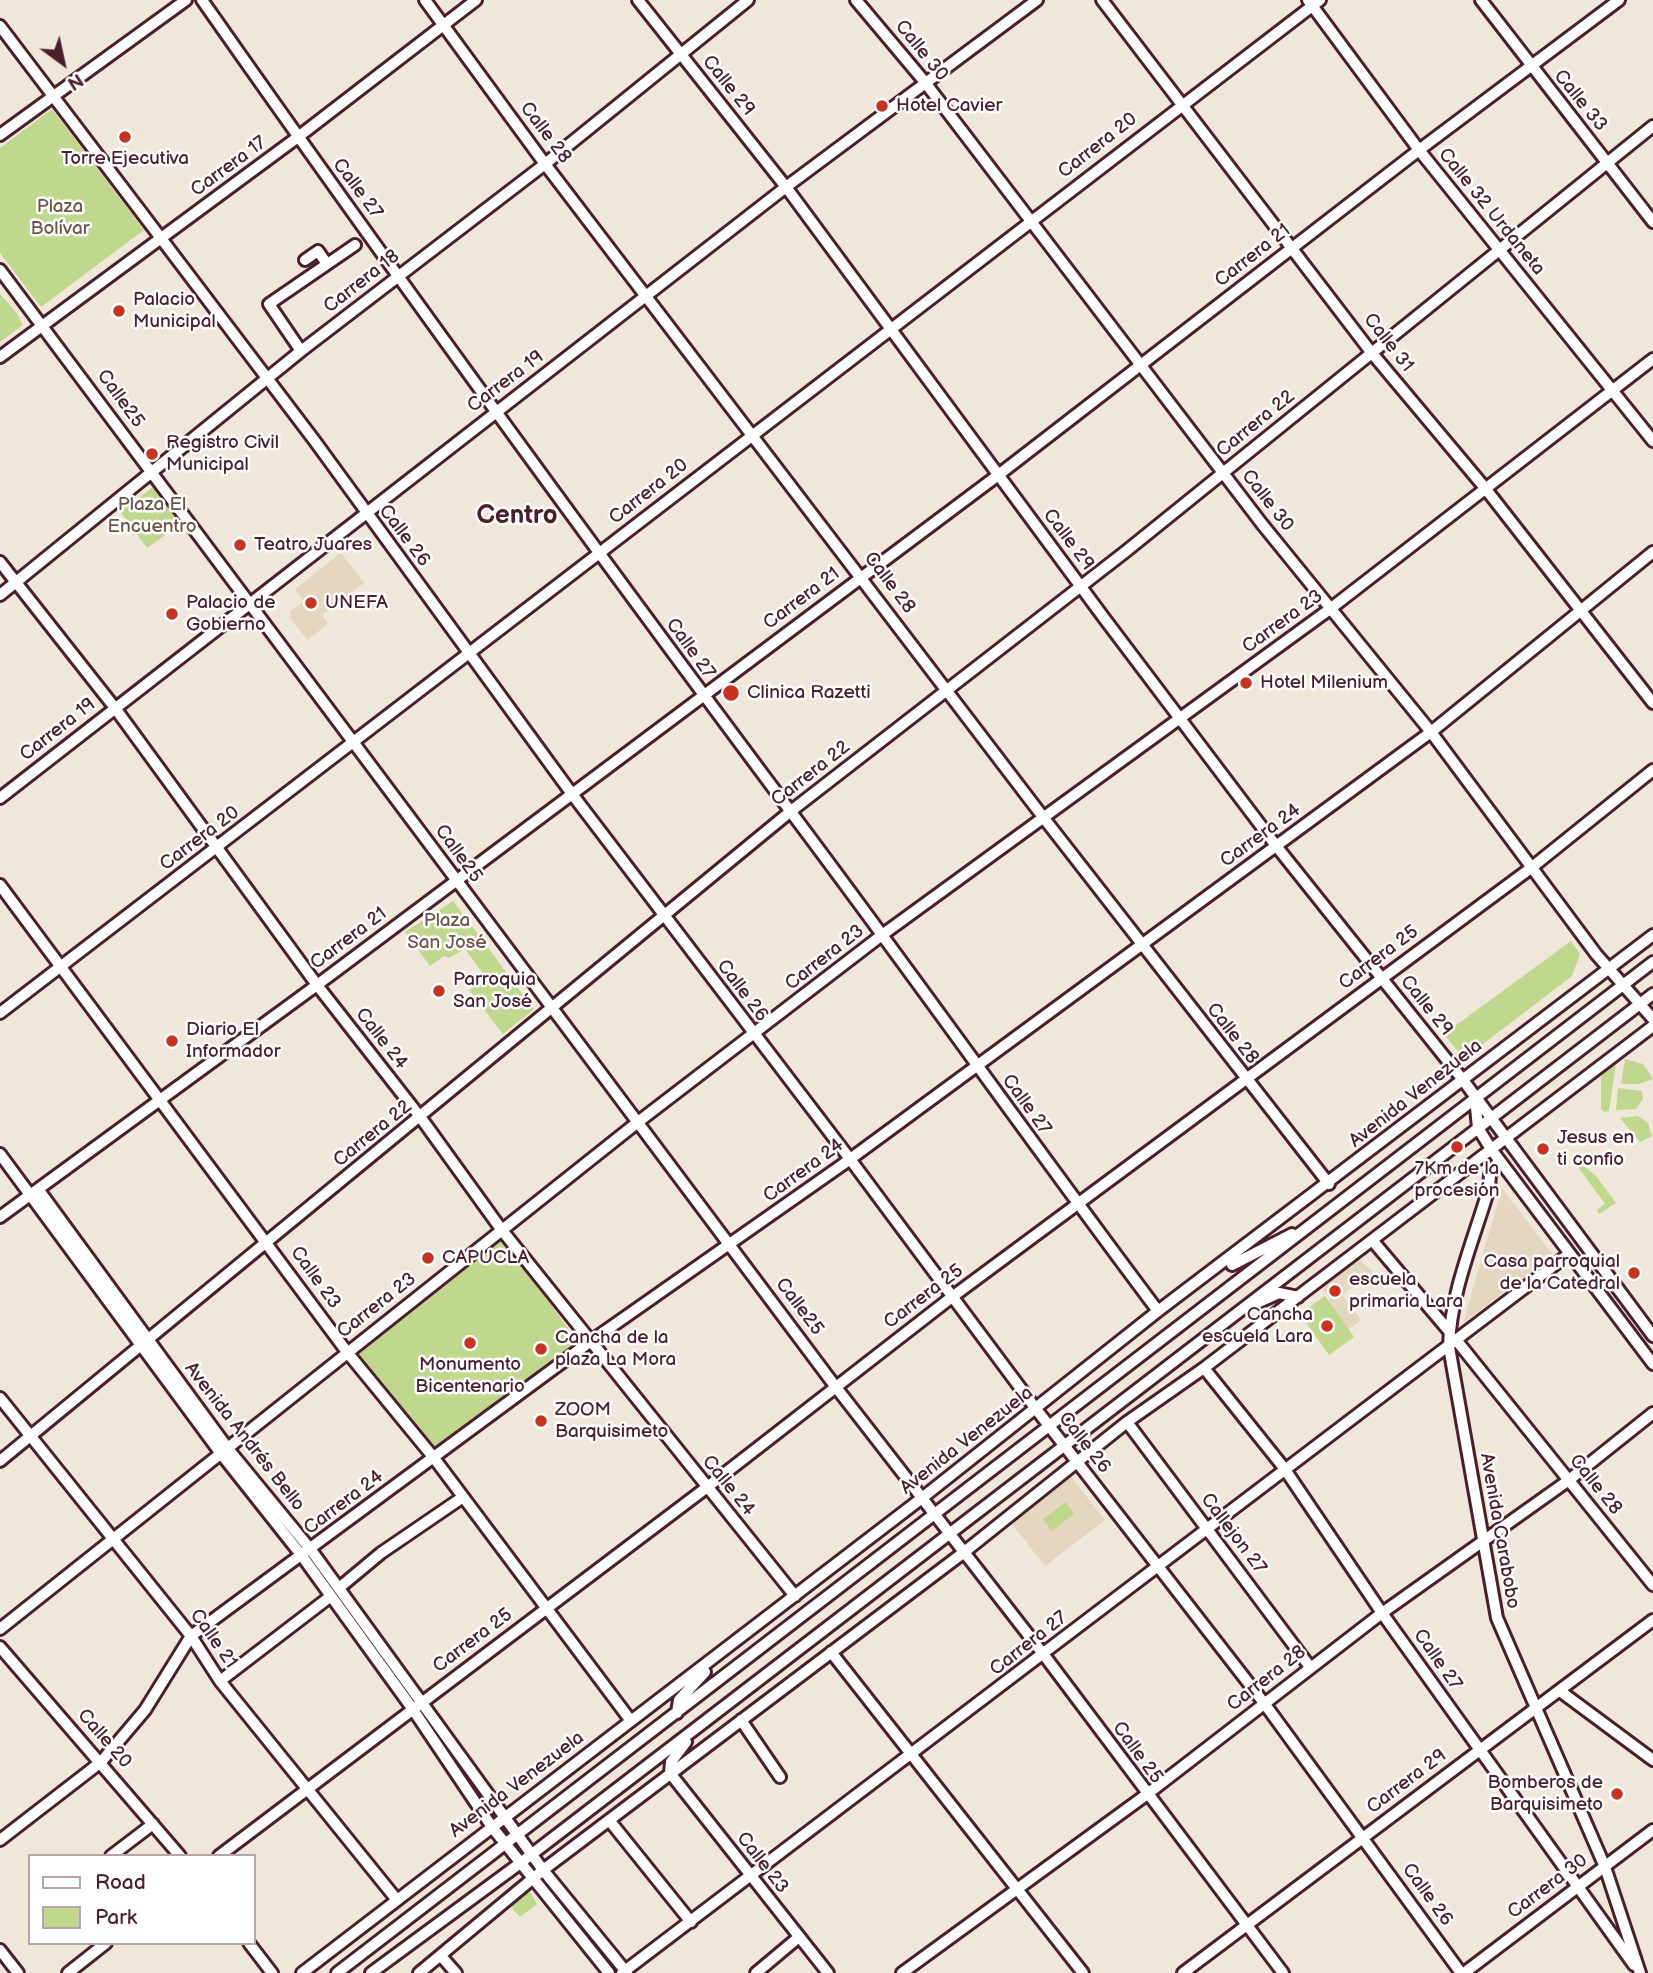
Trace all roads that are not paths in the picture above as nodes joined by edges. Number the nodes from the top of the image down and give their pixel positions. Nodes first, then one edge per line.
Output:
1 (186, 0) edge
2 (202, 0) edge
3 (425, 0) edge
4 (476, 0) edge
5 (638, 0) edge
6 (748, 0) edge
7 (856, 0) edge
8 (1037, 0) edge
9 (1102, 0) edge
10 (1480, 0) edge
11 (1619, 0) edge
12 (1314, 2) edge
13 (444, 25) junction
14 (0, 26) edge
15 (679, 54) junction
16 (1530, 66) junction
17 (924, 81) junction
18 (55, 96) junction
19 (1182, 103) junction
20 (1653, 126) edge
21 (0, 135) edge
22 (298, 137) junction
23 (1419, 150) junction
24 (1606, 162) junction
25 (545, 164) junction
26 (786, 187) junction
27 (1030, 222) junction
28 (1653, 222) edge
29 (159, 239) junction
30 (355, 245) dead end
31 (1293, 247) junction
32 (1499, 250) junction
33 (305, 260) dead end
34 (327, 264) junction
35 (0, 270) edge
36 (401, 275) junction
37 (648, 295) junction
38 (42, 326) junction
39 (890, 330) junction
40 (300, 351) junction
41 (1371, 352) junction
42 (0, 357) edge
43 (1653, 359) edge
44 (1140, 367) junction
45 (269, 379) junction
46 (1613, 391) junction
47 (495, 412) junction
48 (752, 434) junction
49 (1653, 441) edge
50 (152, 473) junction
51 (1223, 473) junction
52 (997, 476) junction
53 (1485, 488) junction
54 (365, 513) junction
55 (1653, 552) edge
56 (600, 553) junction
57 (0, 562) edge
58 (862, 576) junction
59 (16, 582) junction
60 (1081, 586) junction
61 (0, 595) edge
62 (249, 601) junction
63 (1330, 609) junction
64 (1582, 612) junction
65 (470, 652) junction
66 (949, 691) junction
67 (702, 696) junction
68 (1653, 703) edge
69 (115, 708) junction
70 (1181, 719) junction
71 (1431, 732) junction
72 (354, 742) junction
73 (1653, 770) edge
74 (572, 794) junction
75 (0, 798) edge
76 (791, 811) junction
77 (1043, 817) junction
78 (1277, 846) junction
79 (218, 848) junction
80 (1531, 868) junction
81 (455, 881) junction
82 (0, 885) edge
83 (664, 915) junction
84 (881, 935) junction
85 (1653, 935) edge
86 (1141, 944) junction
87 (1653, 962) edge
88 (61, 966) junction
89 (1608, 969) junction
90 (1381, 978) junction
91 (317, 985) junction
92 (1622, 986) junction
93 (1653, 994) edge
94 (1640, 1004) junction
95 (552, 1008) junction
96 (0, 1013) edge
97 (1653, 1019) edge
98 (1653, 1026) edge
99 (754, 1036) junction
100 (976, 1066) junction
101 (1245, 1079) junction
102 (1463, 1080) junction
103 (1475, 1097) junction
104 (157, 1099) junction
105 (421, 1118) junction
106 (1491, 1118) junction
107 (638, 1122) junction
108 (1478, 1128) junction
109 (1505, 1138) junction
110 (1491, 1149) junction
111 (0, 1154) edge
112 (850, 1159) junction
113 (1499, 1160) junction
114 (1474, 1162) junction
115 (1490, 1175) junction
116 (1329, 1184) junction
117 (34, 1192) junction
118 (1077, 1204) junction
119 (0, 1217) edge
120 (501, 1229) junction
121 (1304, 1229) junction
122 (1372, 1240) junction
123 (267, 1241) junction
124 (730, 1245) junction
125 (1569, 1254) junction
126 (952, 1297) junction
127 (1298, 1297) junction
128 (1177, 1298) junction
129 (1158, 1311) junction
130 (1449, 1331) junction
131 (1653, 1336) edge
132 (143, 1341) junction
133 (591, 1341) junction
134 (1453, 1344) junction
135 (347, 1352) junction
136 (1180, 1357) junction
137 (1653, 1364) edge
138 (1204, 1368) junction
139 (835, 1385) junction
140 (0, 1398) edge
141 (1036, 1409) junction
142 (1653, 1413) edge
143 (1126, 1422) junction
144 (1049, 1426) junction
145 (30, 1436) junction
146 (1065, 1446) junction
147 (225, 1453) junction
148 (434, 1458) junction
149 (0, 1461) edge
150 (1076, 1462) junction
151 (1284, 1468) junction
152 (1569, 1480) junction
153 (706, 1488) junction
154 (919, 1494) junction
155 (463, 1497) junction
156 (935, 1514) junction
157 (1207, 1527) junction
158 (950, 1533) junction
159 (113, 1536) junction
160 (1484, 1542) junction
161 (307, 1553) junction
162 (963, 1553) junction
163 (1159, 1564) junction
164 (1653, 1585) edge
165 (335, 1592) junction
166 (795, 1596) junction
167 (547, 1607) junction
168 (1382, 1613) junction
169 (1653, 1620) edge
170 (0, 1629) edge
171 (747, 1631) junction
172 (191, 1636) junction
173 (0, 1647) edge
174 (831, 1652) junction
175 (1044, 1655) junction
176 (1310, 1667) junction
177 (766, 1674) junction
178 (220, 1681) junction
179 (1560, 1691) junction
180 (422, 1701) junction
181 (1264, 1703) junction
182 (1538, 1707) junction
183 (412, 1708) junction
184 (677, 1713) junction
185 (741, 1720) junction
186 (631, 1721) junction
187 (1478, 1749) junction
188 (911, 1755) junction
189 (1653, 1760) edge
190 (101, 1762) junction
191 (670, 1773) junction
192 (780, 1777) dead end
193 (308, 1788) junction
194 (1146, 1795) junction
195 (505, 1817) junction
196 (609, 1820) junction
197 (153, 1824) junction
198 (492, 1827) junction
199 (1653, 1830) edge
200 (519, 1835) junction
201 (1364, 1837) junction
202 (0, 1840) edge
203 (506, 1845) junction
204 (532, 1853) junction
205 (114, 1854) edge
206 (178, 1854) edge
207 (222, 1854) edge
208 (519, 1864) junction
209 (1605, 1867) junction
210 (543, 1870) junction
211 (750, 1875) junction
212 (531, 1879) junction
213 (1578, 1886) junction
214 (1016, 1889) junction
215 (397, 1900) junction
216 (691, 1922) junction
217 (1247, 1925) junction
218 (799, 1937) junction
219 (103, 1945) edge
220 (251, 1945) edge
221 (0, 1950) edge
222 (441, 1956) junction
223 (625, 1972) edge
224 (18, 1973) edge
225 (68, 1973) edge
226 (272, 1973) edge
227 (302, 1973) edge
228 (337, 1973) edge
229 (371, 1973) edge
230 (419, 1973) edge
231 (456, 1973) edge
232 (609, 1973) edge
233 (756, 1973) edge
234 (828, 1973) edge
235 (902, 1973) edge
236 (1083, 1973) edge
237 (1183, 1973) edge
238 (1283, 1973) edge
239 (1463, 1973) edge
240 (1640, 1973) edge

1 - 18 street
2 - 22 street, Calle 27
3 - 13 street, Calle 28
4 - 13 street, Carrera 17
5 - 15 street, Calle 29
6 - 15 street, Carrera 18
7 - 17 street, Calle 30
8 - 17 street, Carrera 19
9 - 19 street, Calle 31
10 - 16 street, Calle 33
11 - 16 street, Carrera 21
12 - 19 street, Carrera 20
12 - 23 street, Calle 32 Urdaneta
13 - 22 street, Carrera 17
13 - 25 street, Calle 28
14 - 18 street, Calle 26
15 - 25 street, Carrera 18
15 - 26 street, Calle 29
16 - 23 street, Carrera 21
16 - 24 street, Calle 33
17 - 26 street, Carrera 19
17 - 27 street, Calle 30
18 - 21 street
18 - 29 street, Calle 26
19 - 27 street, Carrera 20
19 - 31 street, Calle 31
20 - 24 street, Carrera 22
22 - 29 street, Carrera 17
22 - 36 street, Calle 27
23 - 31 street, Carrera 21
23 - 32 street, Calle 32 Urdaneta
24 - 28 street, Calle 33
24 - 32 street, Carrera 22
25 - 36 street, Carrera 18
25 - 37 street, Calle 28
26 - 37 street, Carrera 19
26 - 39 street, Calle 29
27 - 39 street, Carrera 20
27 - 44 street, Calle 30
29 - 38 street, Carrera 17
29 - 45 street, Calle 26
30 - 34 street
31 - 41 street, Calle 31
31 - 44 street, Carrera 21
32 - 41 street, Carrera 22
32 - 46 street, Calle 32 Urdaneta
33 - 34 street
34 - 40 street
35 - 38 street, Calle25
36 - 40 street, Carrera 18
36 - 47 street, Calle 27
37 - 47 street, Carrera 19
37 - 48 street, Calle 28
38 - 42 street, Carrera 17
38 - 50 street, Calle25
39 - 48 street, Carrera 20
39 - 52 street, Calle 29
40 - 45 street, Carrera 18
41 - 51 street, Carrera 22
41 - 53 street, Calle 31
43 - 46 street, Carrera 23
44 - 51 street, Calle 30
44 - 52 street, Carrera 21
45 - 50 street, Carrera 18
45 - 54 street, Calle 26
46 - 49 street, Calle 32 Urdaneta
46 - 53 street, Carrera 23
47 - 54 street, Carrera 19
47 - 56 street, Calle 27
48 - 56 street, Carrera 20
48 - 58 street, Calle 28
50 - 59 street, Carrera 18
50 - 62 street, Calle25
51 - 60 street, Carrera 22
51 - 63 street, Calle 30
52 - 58 street, Carrera 21
52 - 60 street, Calle 29
53 - 63 street, Carrera 23
53 - 64 street, Calle 31
54 - 62 street, Carrera 19
54 - 65 street, Calle 26
55 - 64 street, Carrera 24
56 - 65 street, Carrera 20
56 - 67 street, Calle 27
57 - 59 street, Calle 24
58 - 66 street, Calle 28
58 - 67 street, Carrera 21
59 - 61 street, Carrera 18
59 - 69 street, Calle 24
60 - 66 street, Carrera 22
60 - 70 street, Calle 29
62 - 69 street, Carrera 19
62 - 72 street, Calle25
63 - 70 street, Carrera 23
63 - 71 street, Calle 30
64 - 68 street, Calle 31
64 - 71 street, Carrera 24
65 - 72 street, Carrera 20
65 - 74 street, Calle 26
66 - 76 street, Carrera 22
66 - 77 street, Calle 28
67 - 74 street, Carrera 21
67 - 76 street, Calle 27
69 - 75 street, Carrera 19
69 - 79 street, Calle 24
70 - 77 street, Carrera 23
70 - 78 street, Calle 29
71 - 78 street, Carrera 24
71 - 80 street, Calle 30
72 - 79 street, Carrera 20
72 - 81 street, Calle25
73 - 80 street, Carrera 25
74 - 81 street, Carrera 21
74 - 83 street, Calle 26
76 - 83 street, Carrera 22
76 - 84 street, Calle 27
77 - 84 street, Carrera 23
77 - 86 street, Calle 28
78 - 86 street, Carrera 24
78 - 90 street, Calle 29
79 - 88 street, Carrera 20
79 - 91 street, Calle 24
80 - 89 street, Calle 30
80 - 90 street, Carrera 25
81 - 91 street, Carrera 21
81 - 95 street, Calle25
82 - 88 street, Calle 23
83 - 95 street, Carrera 22
83 - 99 street, Calle 26
84 - 99 street, Carrera 23
84 - 100 street, Calle 27
85 - 89 street, Avenida Venezuela
86 - 100 street, Carrera 24
86 - 101 street, Calle 28
87 - 92 street, Avenida Venezuela
88 - 96 street, Carrera 20
88 - 104 street, Calle 23
89 - 92 street, Calle 30
89 - 102 street, Avenida Venezuela
90 - 101 street, Carrera 25
90 - 102 street, Calle 29
91 - 104 street, Carrera 21
91 - 105 street, Calle 24
92 - 94 street, Calle 30
92 - 103 street, Avenida Venezuela
93 - 94 street
94 - 97 street, Calle 30
94 - 106 street
95 - 105 street, Carrera 22
95 - 107 street, Calle25
98 - 109 street
99 - 107 street, Carrera 23
99 - 112 street, Calle 26
100 - 112 street, Carrera 24
100 - 118 street, Calle 27
101 - 116 street, Calle 28
101 - 118 street, Carrera 25
102 - 103 street, Calle 29
102 - 116 street, Avenida Venezuela
103 - 106 street, Calle 29
103 - 108 street
103 - 121 street, Avenida Venezuela
104 - 117 street, Carrera 21
104 - 123 street, Calle 23
105 - 120 street, Calle 24
105 - 123 street, Carrera 22
106 - 108 street
106 - 109 street, Calle 29
107 - 120 street, Carrera 23
107 - 124 street, Calle25
108 - 110 street
108 - 136 street
109 - 110 street
109 - 131 street, Calle 29
110 - 113 street
110 - 114 street
111 - 117 street, Avenida Andrés Bello
112 - 124 street, Carrera 24
112 - 126 street, Calle 26
113 - 115 street, Avenida Carabobo
113 - 125 street
114 - 115 street
114 - 122 street
115 - 130 street, Avenida Carabobo
116 - 128 street, Avenida Venezuela
117 - 119 street, Carrera 21
117 - 132 street, Avenida Andrés Bello
118 - 126 street, Carrera 25
118 - 129 street, Calle 27
120 - 133 street, Calle 24
120 - 135 street, Carrera 23
121 - 128 street
121 - 144 street, Avenida Venezuela
122 - 127 street
122 - 130 street
123 - 132 street, Carrera 22
123 - 135 street, Calle 23
124 - 133 street, Carrera 24
124 - 139 street, Calle25
125 - 134 street, Carrera 27
125 - 137 street
126 - 139 street, Carrera 25
126 - 141 street, Calle 26
127 - 136 street
127 - 138 street
128 - 129 street, Avenida Venezuela
129 - 141 street, Avenida Venezuela
130 - 134 street, Avenida Carabobo
132 - 145 street, Carrera 22
132 - 147 street, Avenida Andrés Bello
133 - 148 street, Carrera 24
133 - 153 street, Calle 24
134 - 151 street, Carrera 27
134 - 152 street, Calle 28
134 - 160 street, Avenida Carabobo
135 - 147 street, Carrera 23
135 - 148 street, Calle 23
136 - 146 street
138 - 143 street
138 - 151 street, Calle 27
139 - 153 street, Carrera 25
139 - 154 street, Calle25
140 - 145 street, Calle 21
141 - 144 street, Calle 26
141 - 154 street, Avenida Venezuela
142 - 152 street, Carrera 28
143 - 150 street
143 - 157 street, Callejon 27
144 - 146 street, Calle 26
144 - 156 street, Avenida Venezuela
145 - 149 street, Carrera 22
145 - 159 street, Calle 21
146 - 150 street, Calle 26
146 - 158 street
147 - 159 street, Carrera 23
147 - 161 street, Avenida Andrés Bello
148 - 155 street, Calle 23
148 - 161 street, Carrera 24
150 - 162 street
150 - 163 street, Calle 26
151 - 157 street, Carrera 27
151 - 168 street, Calle 27
152 - 160 street, Carrera 28
152 - 164 street, Calle 28
153 - 166 street, Calle 24
153 - 167 street, Carrera 25
154 - 156 street, Calle25
154 - 166 street, Avenida Venezuela
155 - 165 street
155 - 167 street, Calle 23
156 - 158 street, Calle 25
156 - 184 street, Avenida Venezuela
157 - 163 street, Carrera 27
157 - 176 street, Callejon 27
158 - 162 street, Calle 25
158 - 177 street
159 - 170 street, Carrera 23
159 - 172 street, Calle 21
160 - 168 street, Carrera 28
160 - 182 street, Avenida Carabobo
161 - 165 street, Avenida Andrés Bello
161 - 172 street, Carrera 24
162 - 174 street
162 - 175 street, Calle 25
163 - 175 street, Carrera 27
163 - 181 street, Calle 26
165 - 178 street
165 - 180 street, Avenida Andrés Bello
165 - 183 street, Avenida Andrés Bello
166 - 171 street, Avenida Venezuela
167 - 180 street, Carrera 25
167 - 186 street, Calle 23
168 - 176 street, Carrera 28
168 - 187 street, Calle 27
169 - 179 street, Carrera 29
171 - 184 street
171 - 186 street, Avenida Venezuela
172 - 178 street, Calle 21
172 - 190 street, Carrera 24
173 - 190 street, Calle 20
174 - 185 street
174 - 188 street
175 - 188 street, Carrera 27
175 - 194 street, Calle 25
176 - 181 street, Carrera 28
177 - 191 street
177 - 204 street
178 - 193 street, Calle 21
179 - 182 street, Carrera 29
179 - 189 street
180 - 183 street, Carrera 25
180 - 195 street, Avenida Andrés Bello
181 - 194 street, Carrera 28
181 - 201 street, Calle 26
182 - 187 street, Carrera 29
182 - 209 street, Avenida Carabobo
183 - 193 street, Carrera 25
183 - 198 street, Avenida Andrés Bello
184 - 200 street, Avenida Venezuela
185 - 191 street
185 - 192 street
186 - 195 street, Avenida Venezuela
187 - 201 street, Carrera 29
187 - 213 street, Calle 27
188 - 211 street, Carrera 27
188 - 214 street
190 - 197 street, Calle 20
190 - 202 street, Carrera 24
191 - 196 street
191 - 211 street, Calle 23
193 - 207 street, Carrera 25
193 - 215 street, Calle 21
194 - 214 street, Carrera 28
194 - 217 street, Calle 25
195 - 198 street, Avenida Venezuela
195 - 200 street, Avenida Andrés Bello
196 - 210 street
196 - 216 street
197 - 205 street
197 - 206 street, Calle 20
198 - 203 street, Avenida Andrés Bello
198 - 215 street, Avenida Venezuela
199 - 209 street, Carrera 30
200 - 203 street, Avenida Venezuela
200 - 204 street, Avenida Andrés Bello
201 - 217 street, Carrera 29
201 - 239 street, Calle 26
203 - 208 street, Avenida Andrés Bello
203 - 228 street, Avenida Venezuela
204 - 208 street
204 - 210 street, Avenida Andrés Bello
208 - 212 street, Avenida Andrés Bello
208 - 229 street
209 - 213 street, Carrera 30
209 - 240 street, Avenida Carabobo
210 - 212 street
210 - 223 street, Avenida Andrés Bello
211 - 216 street, Carrera 27
211 - 218 street, Calle 23
212 - 222 street
212 - 232 street, Avenida Andrés Bello
213 - 239 street, Carrera 30
213 - 240 street, Calle 27
214 - 235 street, Carrera 28
214 - 236 street
215 - 227 street, Avenida Venezuela
216 - 223 street, Carrera 27
217 - 237 street, Carrera 29
217 - 238 street, Calle 25
218 - 233 street
218 - 234 street, Calle 23
219 - 225 street
220 - 226 street
221 - 224 street
222 - 230 street
222 - 231 street

